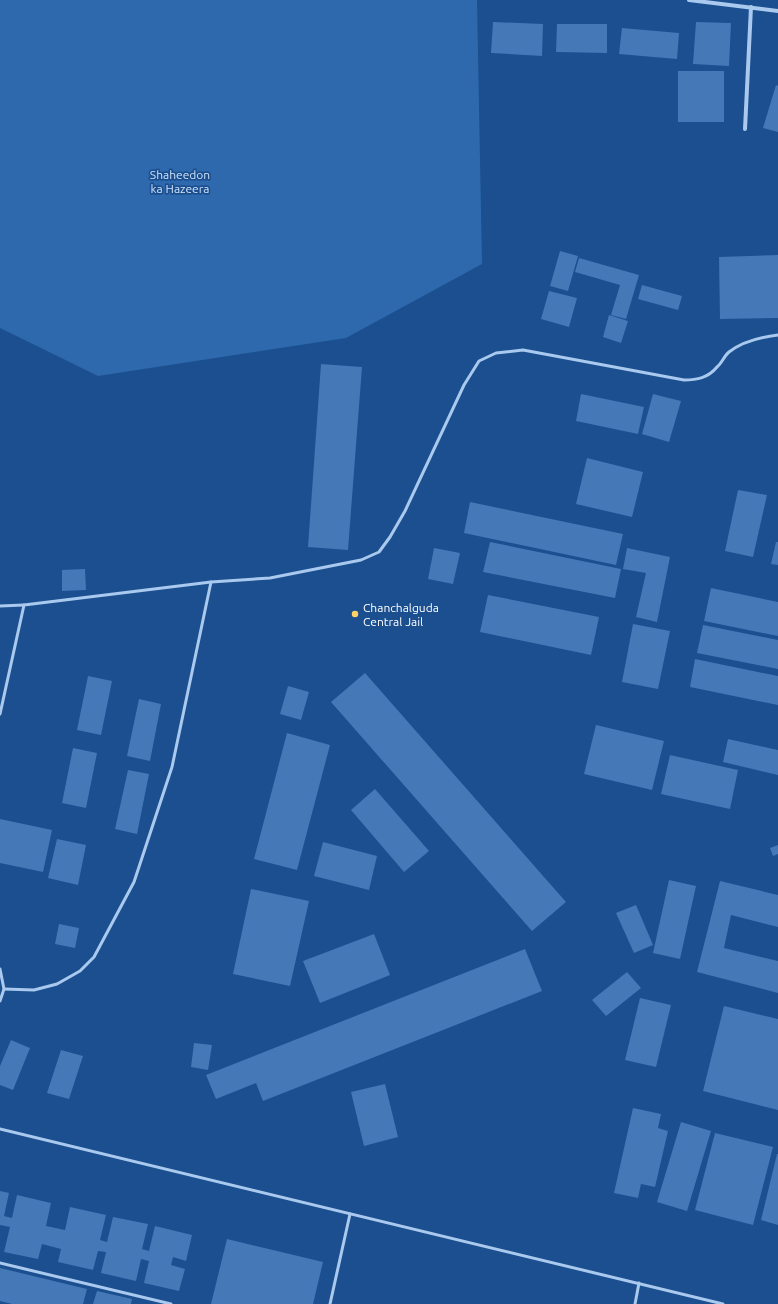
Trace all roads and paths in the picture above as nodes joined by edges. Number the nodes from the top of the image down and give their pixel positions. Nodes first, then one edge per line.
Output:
1 (689, 0) edge
2 (751, 7) junction
3 (778, 11) edge
4 (745, 130) dead end
5 (778, 335) edge
6 (212, 582) junction
7 (24, 605) junction
8 (0, 606) edge
9 (0, 714) edge
10 (0, 969) edge
11 (4, 989) junction
12 (0, 1001) edge
13 (0, 1129) edge
14 (350, 1214) junction
15 (0, 1263) edge
16 (639, 1284) junction
17 (171, 1304) edge
18 (330, 1304) edge
19 (635, 1304) edge
20 (723, 1304) edge

1 - 2 street
2 - 3 street
2 - 4 street
5 - 6 lane
6 - 7 lane
6 - 11 lane
7 - 8 lane
7 - 9 lane
10 - 11 lane
11 - 12 lane
13 - 14 lane
14 - 16 lane
14 - 18 lane
15 - 17 lane
16 - 19 lane
16 - 20 lane

